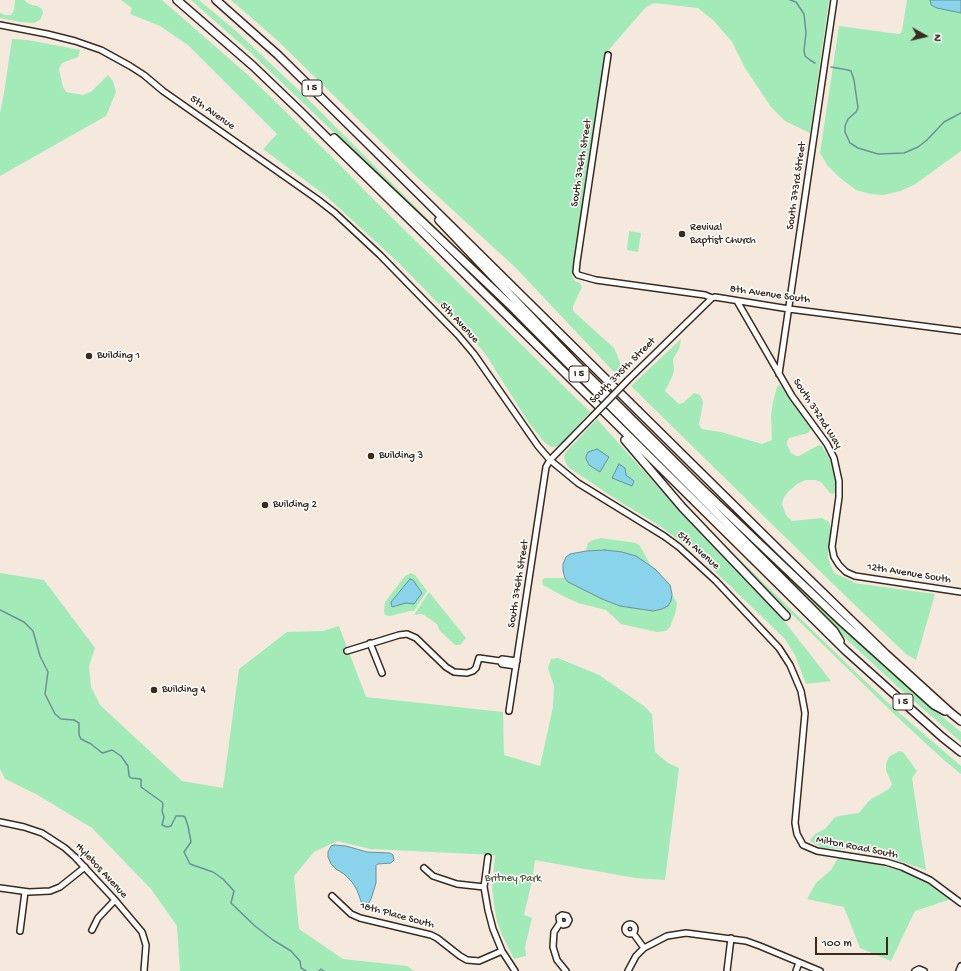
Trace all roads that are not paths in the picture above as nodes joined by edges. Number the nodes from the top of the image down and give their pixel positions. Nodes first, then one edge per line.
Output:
1 (177, 0) edge
2 (216, 0) edge
3 (834, 0) edge
4 (0, 25) edge
5 (608, 55) dead end
6 (300, 111) junction
7 (406, 181) junction
8 (577, 274) joint
9 (712, 298) junction
10 (737, 301) junction
11 (789, 309) junction
12 (961, 330) edge
13 (779, 374) junction
14 (595, 404) junction
15 (550, 460) junction
16 (855, 576) joint
17 (961, 592) edge
18 (786, 616) dead end
19 (370, 643) junction
20 (347, 651) dead end
21 (846, 651) junction
22 (517, 664) junction
23 (382, 673) dead end
24 (509, 711) dead end
25 (951, 713) junction
26 (960, 720) edge
27 (803, 736) joint
28 (961, 752) edge
29 (0, 822) edge
30 (488, 857) dead end
31 (85, 867) junction
32 (424, 868) dead end
33 (484, 887) junction
34 (0, 888) edge
35 (25, 892) junction
36 (332, 896) dead end
37 (115, 900) junction
38 (961, 903) edge
39 (560, 923) dead end
40 (92, 930) dead end
41 (20, 931) dead end
42 (633, 934) dead end
43 (731, 938) junction
44 (644, 948) junction
45 (502, 952) junction
46 (799, 962) junction
47 (961, 966) edge
48 (144, 971) edge
49 (515, 971) edge
50 (566, 971) edge
51 (628, 971) edge
52 (727, 971) edge
53 (796, 971) edge
54 (820, 971) edge
55 (915, 971) edge
56 (924, 971) edge
57 (959, 971) edge

1 - 6 highway, I 5
2 - 7 highway, I 5
3 - 11 street, South 373rd Street
4 - 15 street, 5th Avenue
5 - 8 street, South 376th Street
6 - 14 highway, I 5
6 - 21 highway, I 5
7 - 25 highway, I 5
7 - 25 highway, I 5
8 - 9 street, 8th Avenue South
9 - 10 street, 8th Avenue South
9 - 15 street, South 375th Street, bridge
10 - 11 street, 8th Avenue South
10 - 13 street, South 372nd Way
11 - 12 street, 8th Avenue South
11 - 13 street, South 373rd Street
13 - 16 street, South 372nd Way
14 - 18 highway
14 - 21 highway, I 5
15 - 22 street, South 376th Street
15 - 27 street, 5th Avenue
16 - 17 street, 12th Avenue South
19 - 20 street
19 - 22 street
19 - 23 street
21 - 28 highway, I 5
22 - 24 street, South 376th Street
25 - 26 highway, I 5
27 - 38 street, Milton Road South
29 - 31 street, Hylebos Avenue
30 - 33 street
31 - 35 street
31 - 37 street, Hylebos Avenue
32 - 33 street
33 - 45 street
34 - 35 street
35 - 41 street
36 - 45 street, 18th Place South
37 - 40 street
37 - 48 street, Hylebos Avenue
39 - 50 street
42 - 44 street
43 - 44 street
43 - 46 street
43 - 52 street
44 - 51 street
45 - 49 street
46 - 53 street
46 - 54 street
47 - 57 street
55 - 56 street

